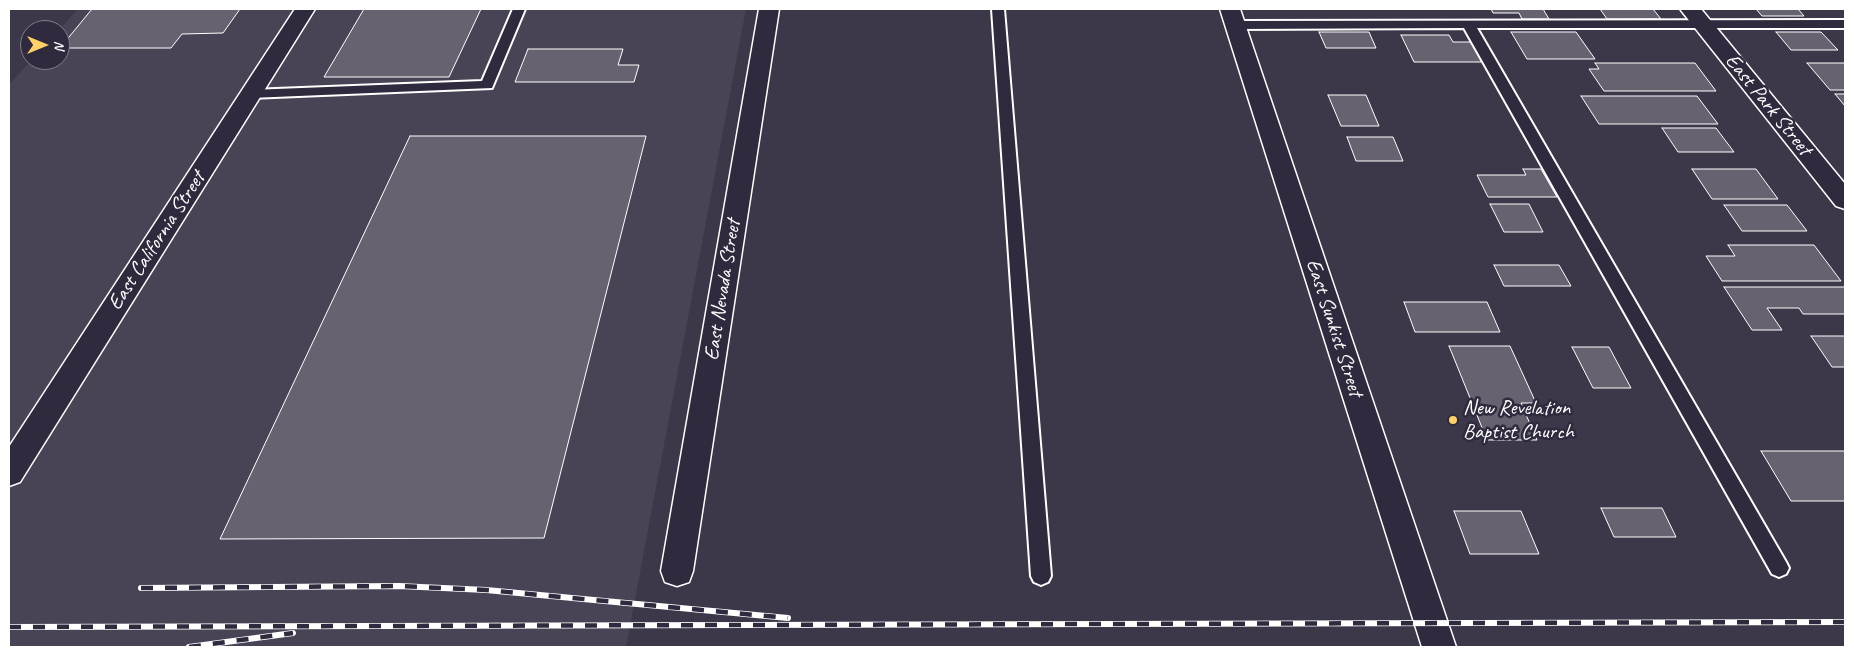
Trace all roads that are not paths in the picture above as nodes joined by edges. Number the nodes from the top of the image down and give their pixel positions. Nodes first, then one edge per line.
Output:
1 (305, 9) edge
2 (519, 9) edge
3 (769, 9) edge
4 (998, 9) edge
5 (1696, 16) edge
6 (1232, 17) edge
7 (1468, 24) junction
8 (1845, 24) edge
9 (250, 94) junction
10 (1845, 200) edge
11 (9, 473) edge
12 (1779, 568) dead end
13 (677, 572) dead end
14 (1041, 576) dead end
15 (1439, 647) edge

1 - 9 street, East California Street
2 - 9 lane
3 - 13 street, East Nevada Street
4 - 14 lane
5 - 7 lane
5 - 8 lane
5 - 10 street, East Park Street
6 - 7 lane
6 - 15 street, East Sunkist Street
7 - 12 lane
9 - 11 street, East California Street

